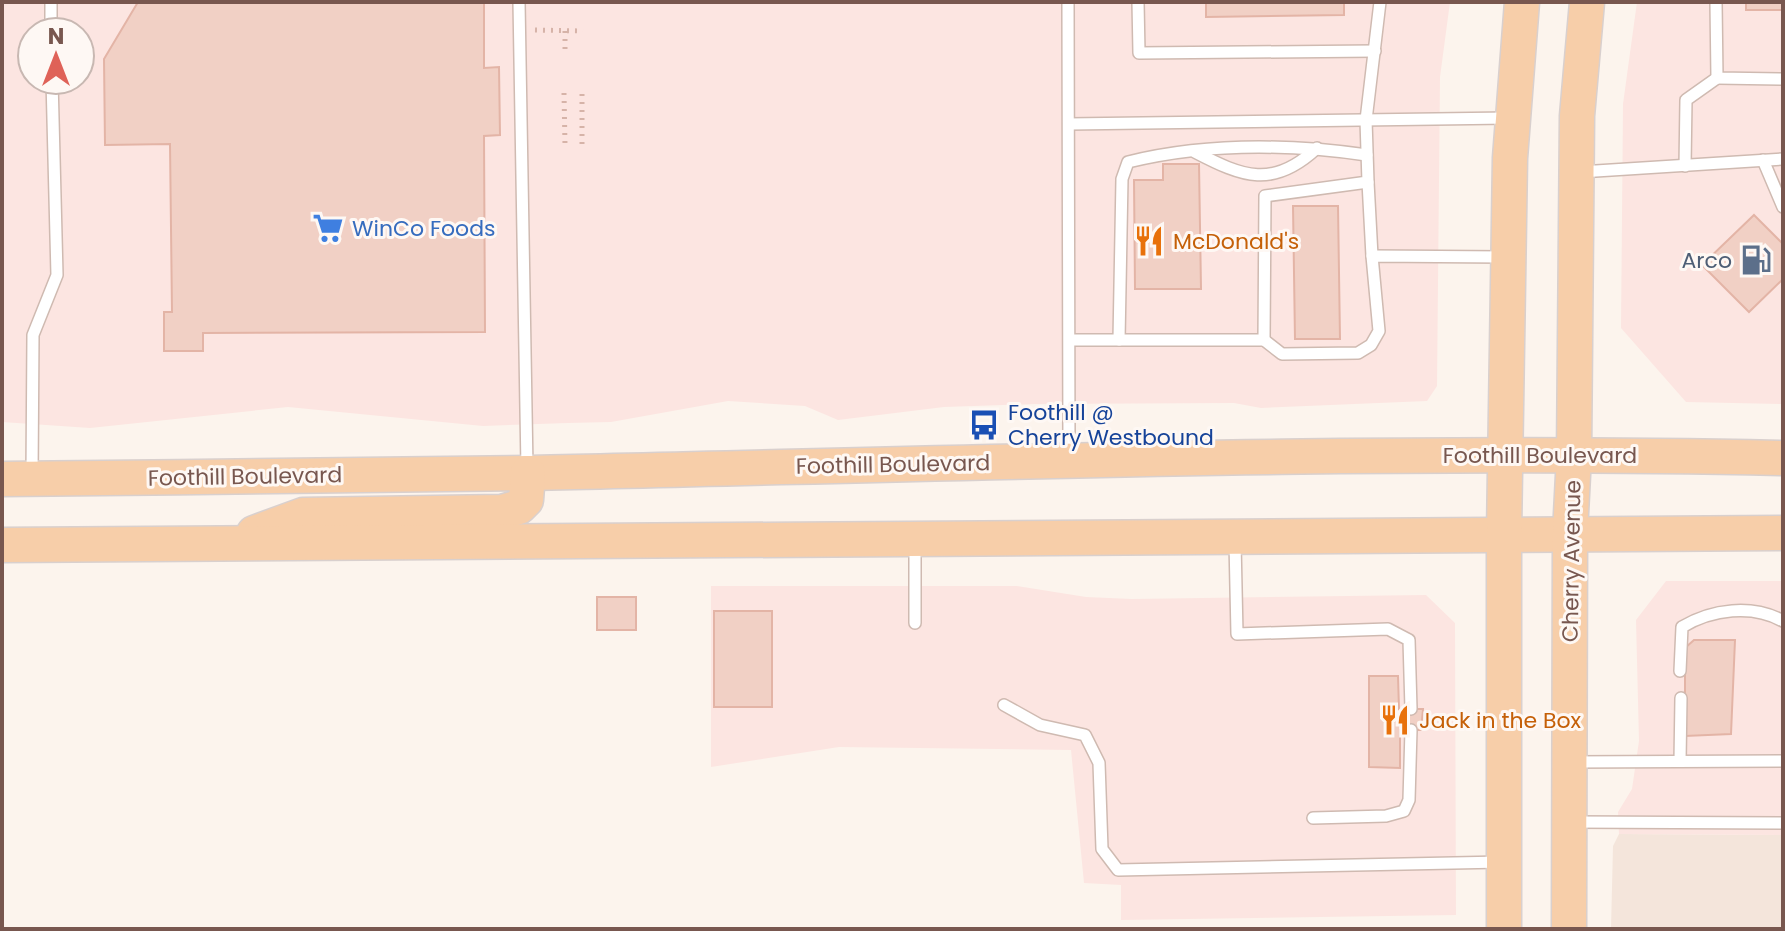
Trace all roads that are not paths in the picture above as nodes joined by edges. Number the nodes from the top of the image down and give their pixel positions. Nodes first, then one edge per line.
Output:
1 (519, 2) edge
2 (1068, 2) edge
3 (1138, 2) edge
4 (1380, 2) edge
5 (1522, 2) edge
6 (1587, 2) edge
7 (1716, 2) edge
8 (1375, 51) junction
9 (1717, 78) junction
10 (1783, 79) edge
11 (52, 96) edge
12 (1512, 118) junction
13 (1366, 120) junction
14 (1069, 124) junction
15 (1317, 148) junction
16 (1192, 150) junction
17 (1367, 155) junction
18 (1783, 159) edge
19 (1763, 160) junction
20 (1685, 166) junction
21 (1576, 172) junction
22 (1368, 182) junction
23 (1783, 207) edge
24 (1372, 256) junction
25 (1509, 257) junction
26 (1070, 340) junction
27 (1119, 340) junction
28 (1264, 340) junction
29 (1506, 455) junction
30 (1574, 456) junction
31 (1783, 458) edge
32 (1069, 460) junction
33 (528, 473) junction
34 (17, 479) edge
35 (1570, 533) junction
36 (1783, 533) edge
37 (1504, 534) junction
38 (1235, 536) junction
39 (915, 538) junction
40 (231, 541) junction
41 (2, 545) edge
42 (1783, 621) edge
43 (915, 623) dead end
44 (1680, 671) dead end
45 (1681, 698) dead end
46 (1004, 705) dead end
47 (1411, 709) dead end
48 (1411, 730) dead end
49 (1680, 761) junction
50 (1783, 761) edge
51 (1569, 762) junction
52 (1313, 818) dead end
53 (1569, 822) junction
54 (1783, 823) edge
55 (1504, 862) junction
56 (1504, 929) edge
57 (1569, 929) edge

1 - 33 lane
2 - 14 lane
3 - 8 lane
4 - 8 lane
5 - 12 main road
6 - 21 main road, Cherry Avenue
7 - 9 lane
8 - 13 lane
9 - 10 lane
9 - 20 lane
11 - 34 lane
12 - 13 lane
12 - 25 main road
13 - 14 lane
13 - 17 lane
14 - 26 lane
15 - 16 lane
15 - 16 lane
15 - 17 lane
16 - 27 lane
17 - 22 lane
18 - 19 lane
19 - 20 lane
19 - 23 lane
20 - 21 lane
21 - 30 main road, Cherry Avenue
22 - 24 lane
22 - 28 lane
24 - 25 lane
24 - 28 lane
25 - 29 main road
26 - 27 lane
26 - 32 lane
27 - 28 lane
29 - 30 main road, Foothill Boulevard
29 - 32 main road, Foothill Boulevard
29 - 37 main road
30 - 31 main road, Foothill Boulevard
30 - 35 main road, Cherry Avenue
32 - 33 main road, Foothill Boulevard
33 - 34 main road, Foothill Boulevard
33 - 40 main road
35 - 36 main road
35 - 37 main road
35 - 51 main road, Cherry Avenue
37 - 38 main road
37 - 55 main road
38 - 39 main road
38 - 47 lane
39 - 40 main road
39 - 43 lane
40 - 41 main road
42 - 44 lane
45 - 49 lane
46 - 55 lane
48 - 52 lane
49 - 50 lane
49 - 51 lane
51 - 53 main road, Cherry Avenue
53 - 54 lane
53 - 57 main road, Cherry Avenue
55 - 56 main road

